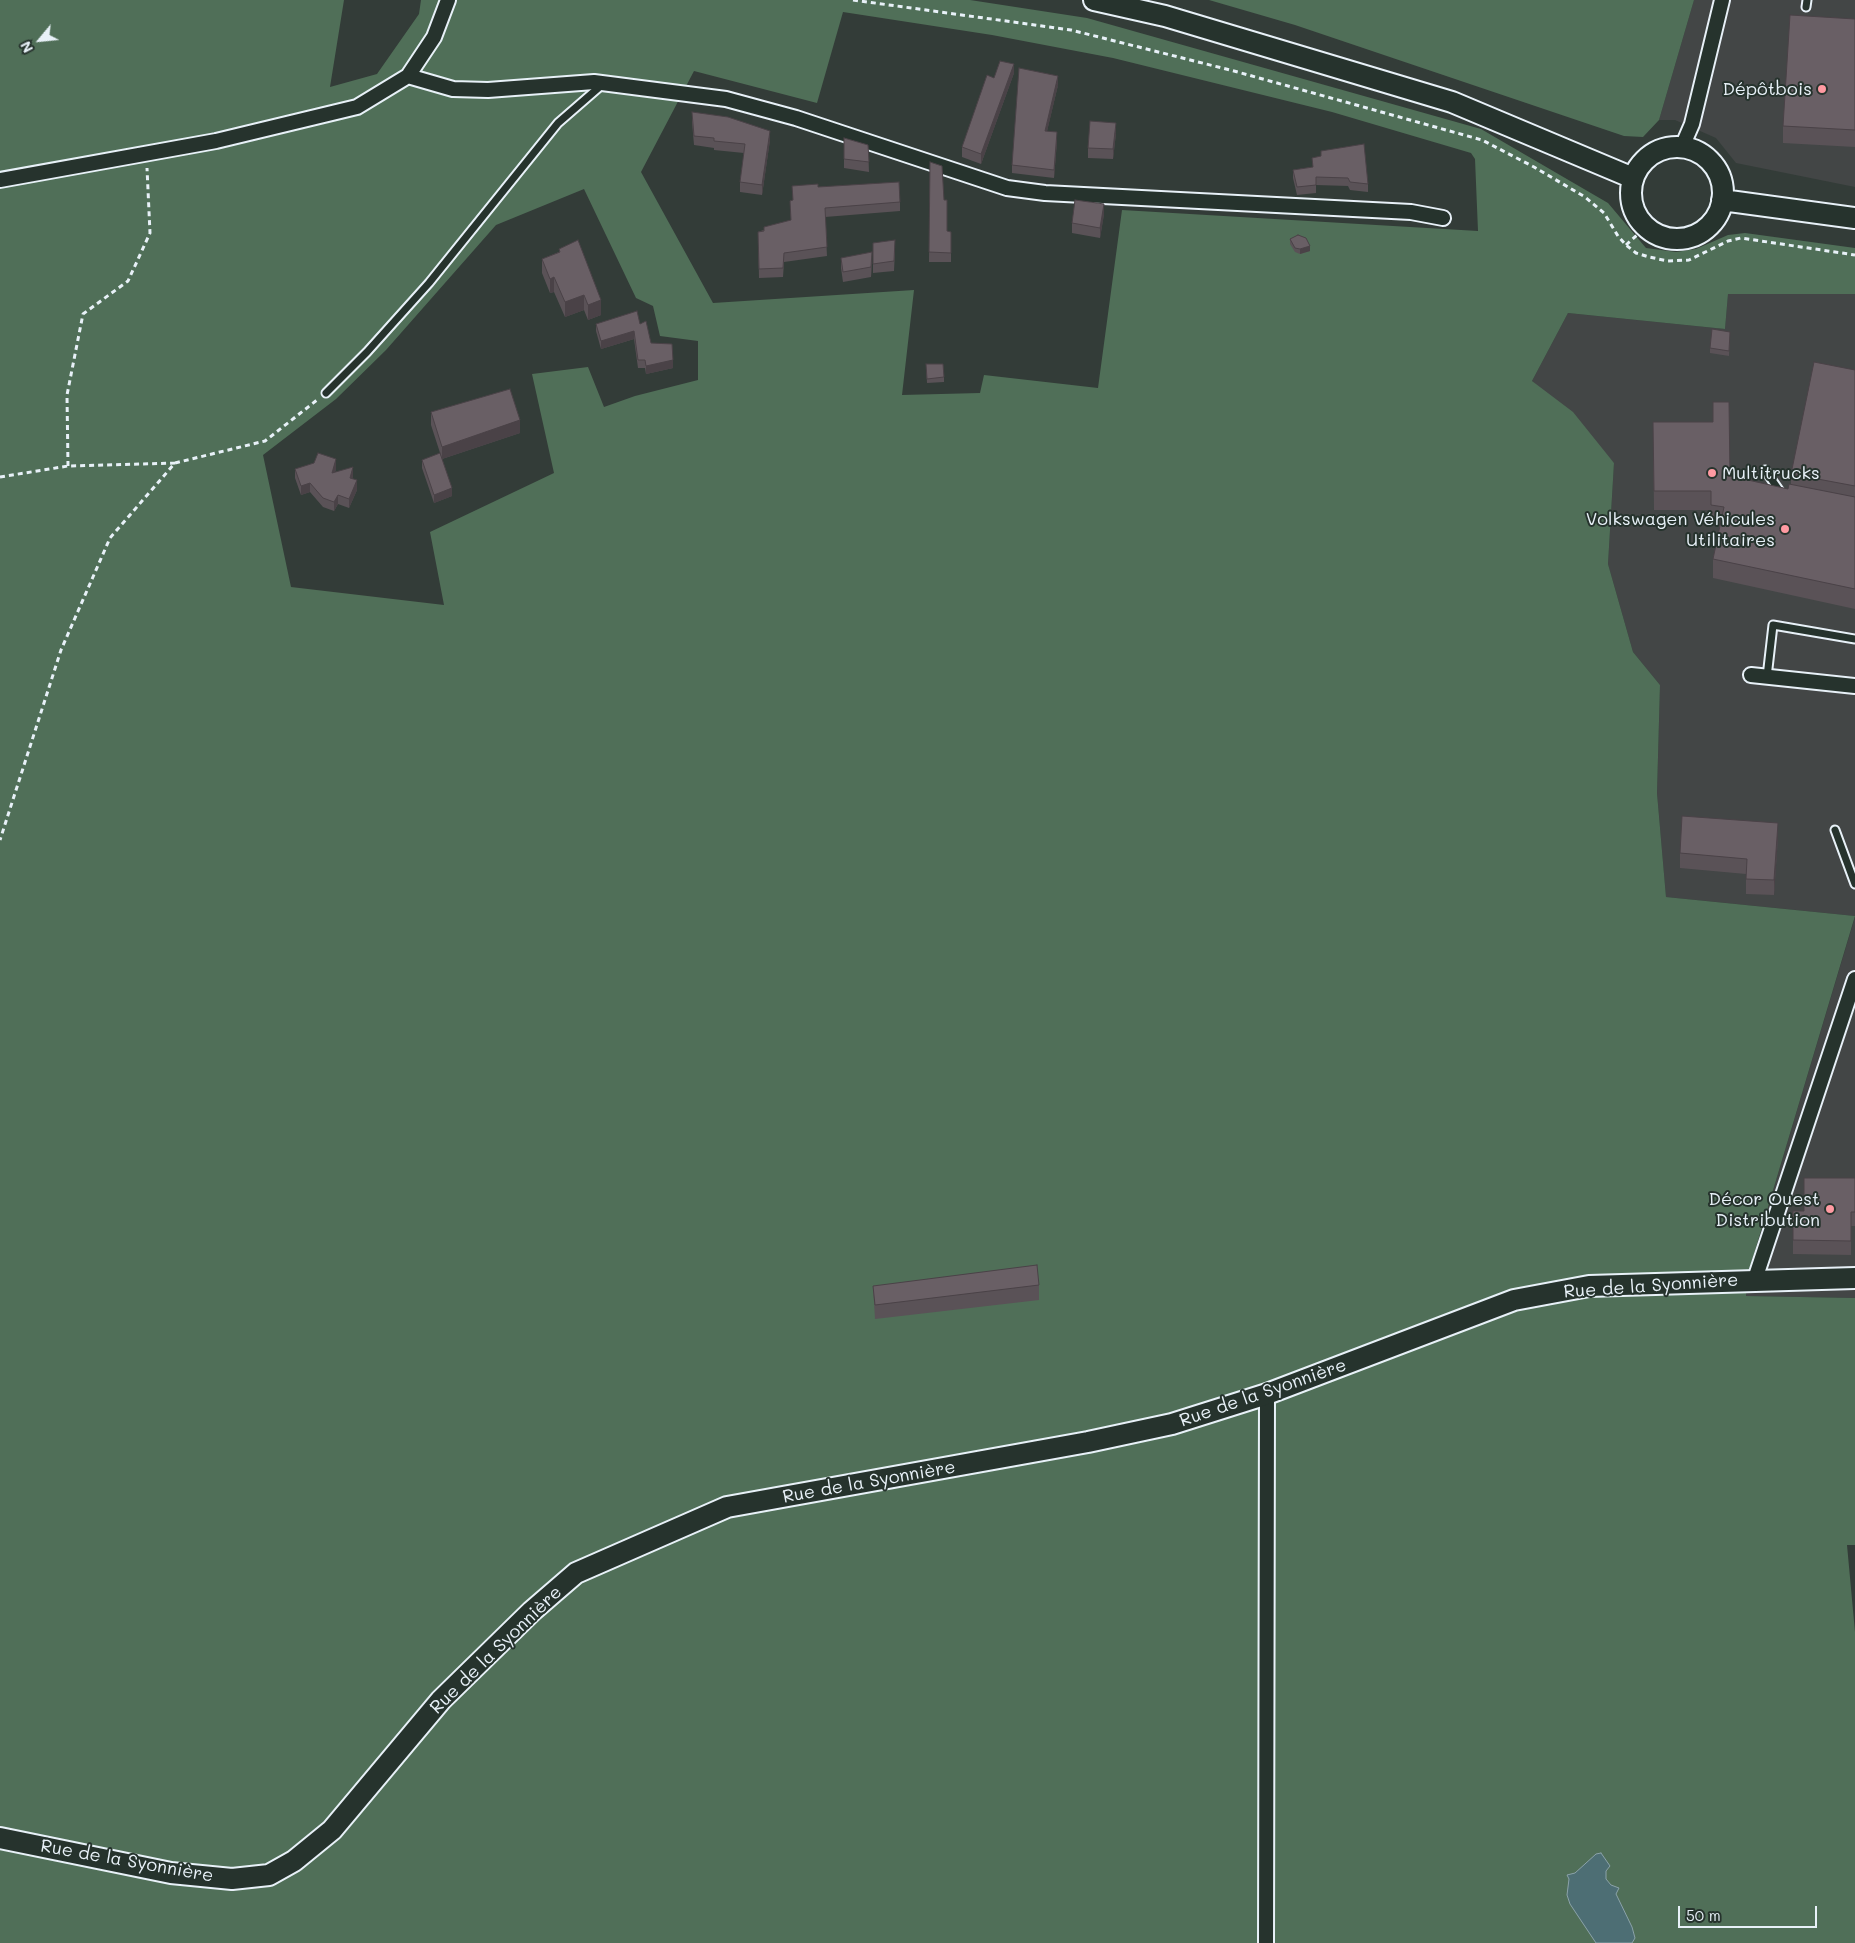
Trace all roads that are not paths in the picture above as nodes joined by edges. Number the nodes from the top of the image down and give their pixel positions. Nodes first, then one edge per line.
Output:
1 (448, 0) edge
2 (1094, 0) edge
3 (1722, 0) edge
4 (408, 76) junction
5 (604, 83) junction
6 (1682, 147) junction
7 (1633, 178) junction
8 (0, 180) edge
9 (1722, 200) junction
10 (1443, 218) dead end
11 (1855, 218) edge
12 (326, 393) road end
13 (1764, 470) dead end
14 (1784, 497) edge
15 (1855, 639) edge
16 (1751, 675) dead end
17 (1767, 677) junction
18 (1855, 686) edge
19 (1835, 830) dead end
20 (1855, 884) edge
21 (1855, 979) edge
22 (1855, 1278) edge
23 (1755, 1280) junction
24 (1267, 1394) junction
25 (0, 1838) edge
26 (1266, 1943) edge

1 - 4 street
2 - 7 street
3 - 6 street
4 - 5 street
4 - 8 street
5 - 10 street
5 - 12 lane
6 - 7 street
6 - 9 street
7 - 9 street
9 - 11 street
13 - 14 lane
15 - 17 lane
16 - 17 street
17 - 18 street
19 - 20 lane
21 - 23 street
22 - 23 street, Rue de la Syonnière
23 - 24 street, Rue de la Syonnière
24 - 25 street, Rue de la Syonnière
24 - 26 street

